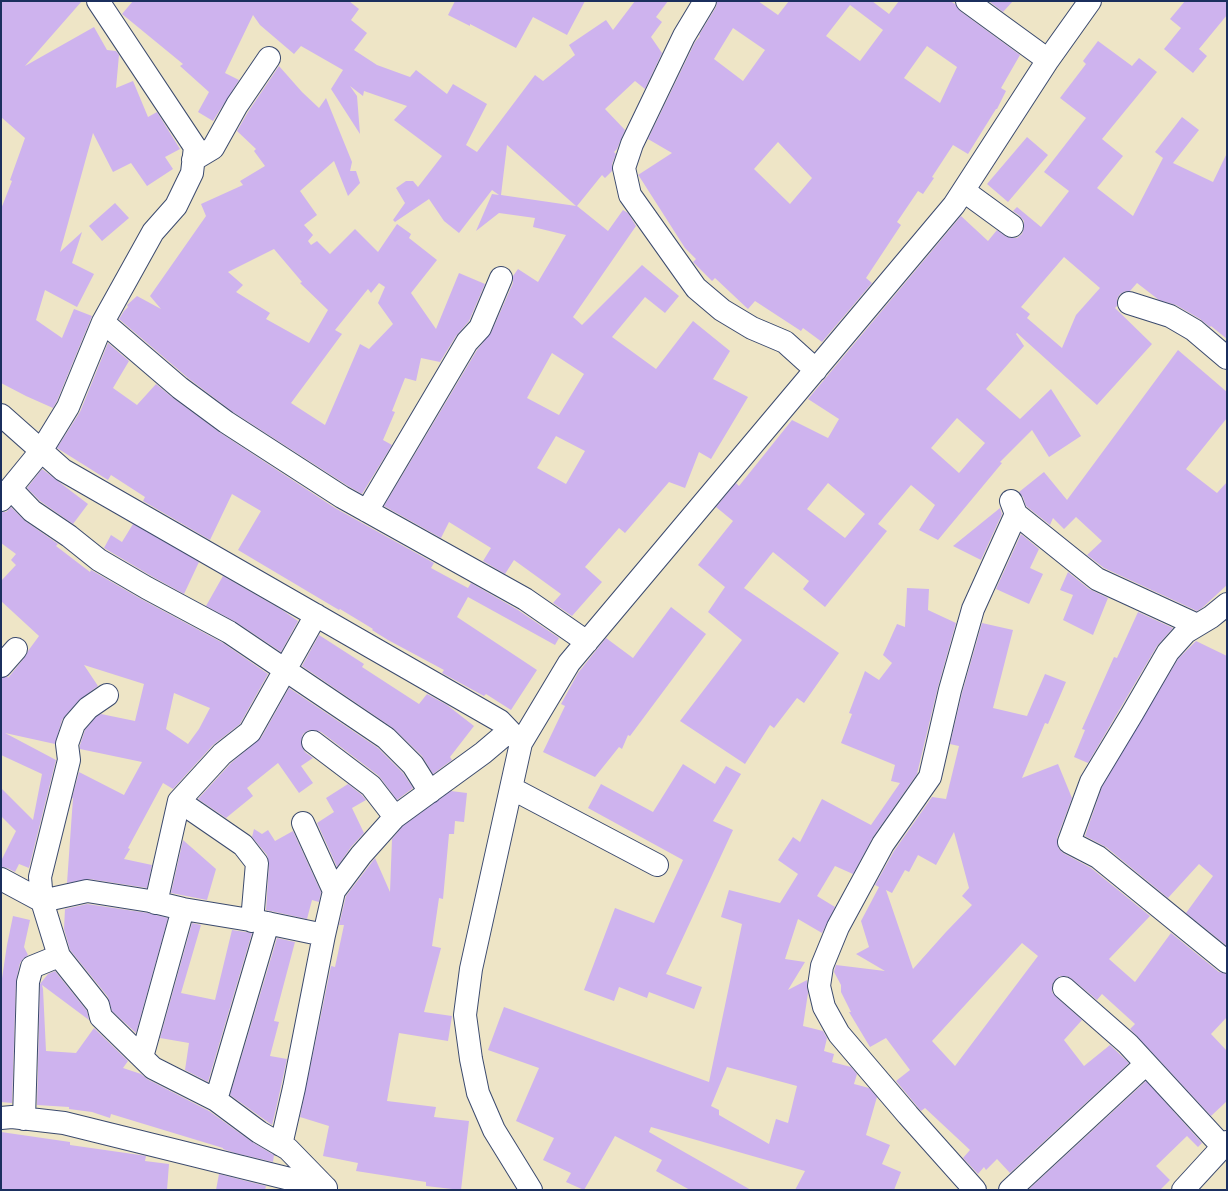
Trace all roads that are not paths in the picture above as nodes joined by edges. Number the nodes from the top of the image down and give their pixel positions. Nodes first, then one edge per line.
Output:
1 (98, 1) edge
2 (705, 1) edge
3 (967, 1) edge
4 (1090, 1) edge
5 (269, 58) dead end
6 (1048, 60) junction
7 (193, 160) junction
8 (964, 191) junction
9 (1012, 226) dead end
10 (501, 278) dead end
11 (1130, 303) dead end
12 (103, 322) junction
13 (1227, 358) edge
14 (816, 370) junction
15 (1, 415) edge
16 (41, 451) junction
17 (6, 495) edge
18 (367, 511) junction
19 (1227, 604) edge
20 (316, 615) junction
21 (1197, 626) junction
22 (587, 642) junction
23 (16, 649) dead end
24 (1, 666) edge
25 (285, 669) junction
26 (107, 695) dead end
27 (515, 737) junction
28 (313, 742) dead end
29 (512, 788) junction
30 (430, 792) junction
31 (179, 802) junction
32 (395, 817) junction
33 (303, 823) dead end
34 (657, 865) dead end
35 (1, 879) edge
36 (334, 891) junction
37 (42, 901) junction
38 (156, 903) junction
39 (183, 909) junction
40 (260, 922) junction
41 (324, 934) junction
42 (59, 956) junction
43 (1227, 962) edge
44 (1064, 988) dead end
45 (142, 1057) junction
46 (1146, 1064) junction
47 (216, 1100) junction
48 (1, 1118) edge
49 (24, 1119) junction
50 (1225, 1144) edge
51 (281, 1145) junction
52 (330, 1189) edge
53 (531, 1190) edge
54 (975, 1190) edge
55 (1010, 1190) edge
56 (1183, 1190) edge

1 - 7 street
2 - 14 street
3 - 6 street
4 - 6 street
5 - 7 street
6 - 8 street
7 - 12 street
8 - 9 street
8 - 14 street
10 - 18 street
11 - 13 street
12 - 16 street
12 - 18 street
14 - 22 street
15 - 16 street
16 - 17 street
16 - 20 street
17 - 25 street
18 - 22 street
19 - 21 street
20 - 25 street
20 - 27 street
21 - 43 street
21 - 54 street
22 - 27 street
23 - 24 street
25 - 30 street
25 - 31 street
26 - 37 street
27 - 29 street
27 - 30 street
28 - 32 street
29 - 34 street
29 - 53 street
30 - 32 street
31 - 38 street
31 - 40 street
32 - 36 street
33 - 36 street
35 - 37 street
36 - 41 street
37 - 38 street
37 - 42 street
38 - 39 street
39 - 40 street
39 - 45 street
40 - 41 street
40 - 47 street
41 - 51 street
42 - 45 street
42 - 49 street
44 - 46 street
45 - 47 street
46 - 50 street
46 - 55 street
47 - 51 street
48 - 49 street
49 - 52 street
50 - 56 street
51 - 52 street

